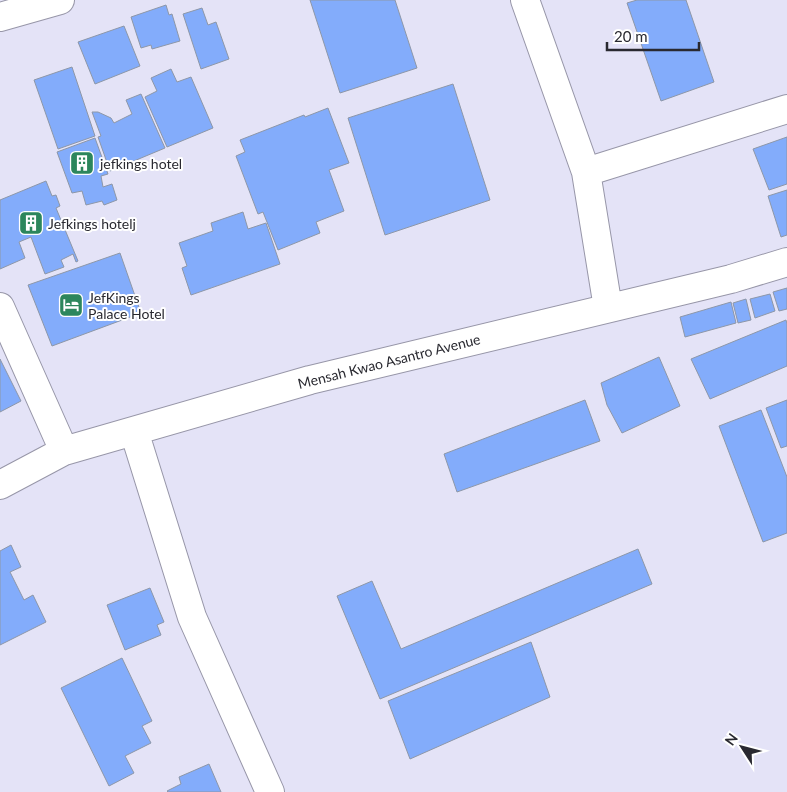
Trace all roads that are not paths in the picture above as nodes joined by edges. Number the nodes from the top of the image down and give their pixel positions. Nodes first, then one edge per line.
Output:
1 (60, 0) edge
2 (525, 0) edge
3 (0, 17) edge
4 (787, 109) edge
5 (586, 172) junction
6 (787, 262) edge
7 (0, 306) edge
8 (608, 308) junction
9 (134, 431) junction
10 (64, 451) junction
11 (0, 485) edge
12 (270, 792) edge

1 - 3 street
2 - 5 street
4 - 5 street
5 - 8 street
6 - 8 street, Mensah Kwao Asantro Avenue
7 - 10 street
8 - 9 street, Mensah Kwao Asantro Avenue
9 - 10 street, Mensah Kwao Asantro Avenue
9 - 12 street
10 - 11 street, Mensah Kwao Asantro Avenue

